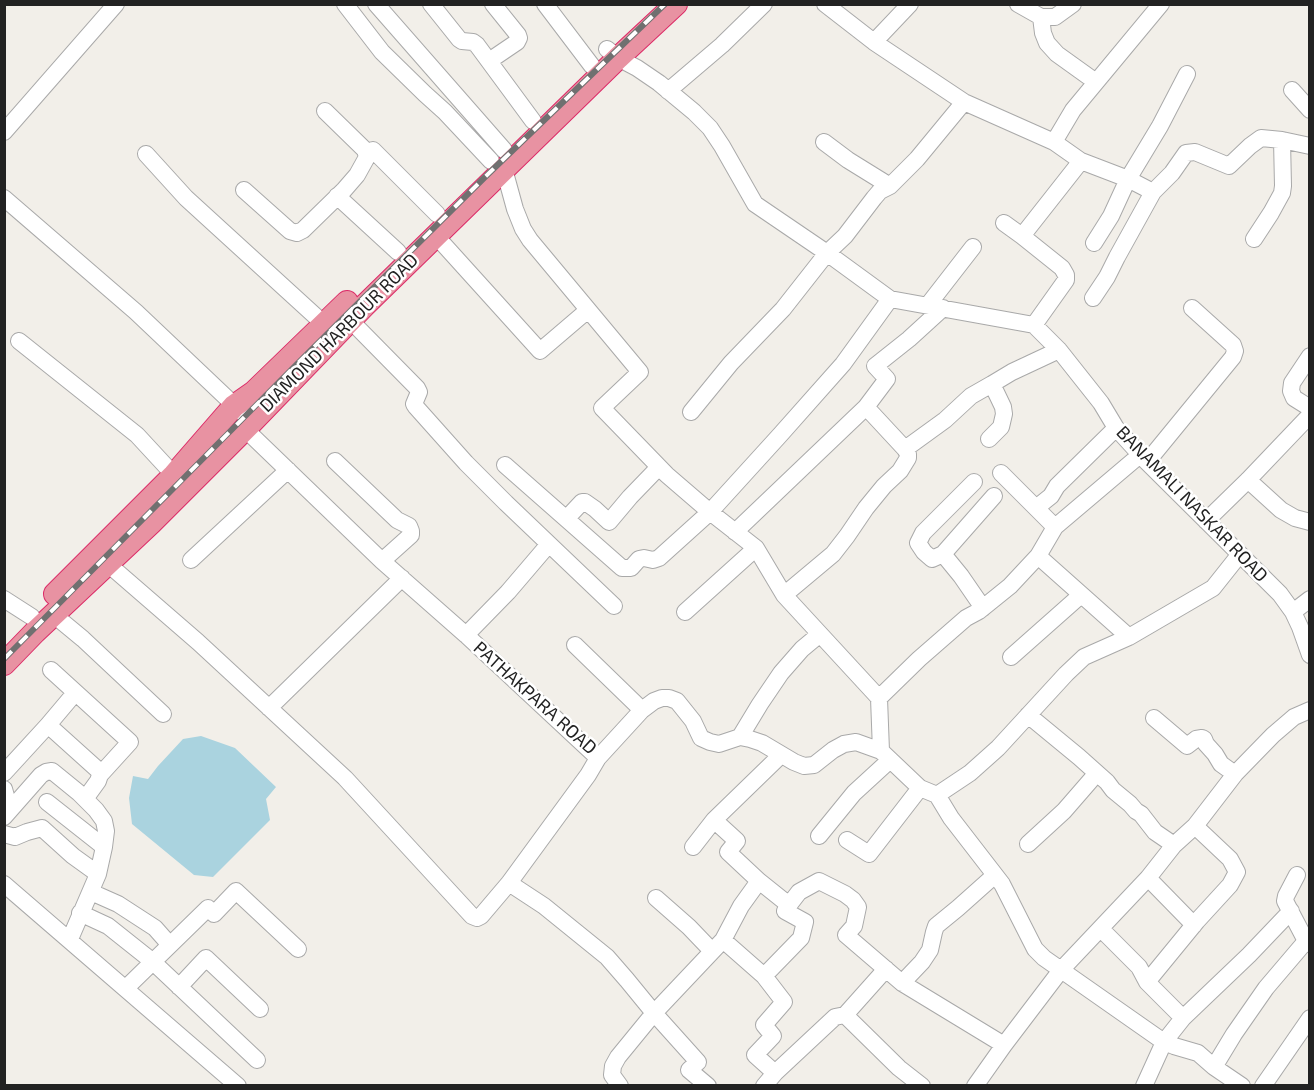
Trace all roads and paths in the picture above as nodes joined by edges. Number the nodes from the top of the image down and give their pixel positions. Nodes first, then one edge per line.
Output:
1 (116, 4) edge
2 (345, 4) edge
3 (376, 4) edge
4 (431, 4) edge
5 (493, 4) edge
6 (545, 4) edge
7 (652, 4) edge
8 (676, 4) edge
9 (764, 4) edge
10 (825, 4) edge
11 (910, 4) edge
12 (1018, 4) edge
13 (1073, 4) edge
14 (1161, 4) edge
15 (1041, 17) junction
16 (874, 42) junction
17 (612, 53) junction
18 (489, 61) junction
19 (592, 66) junction
20 (1187, 74) dead end
21 (1096, 82) junction
22 (1292, 90) dead end
23 (668, 91) junction
24 (964, 102) junction
25 (1310, 110) edge
26 (325, 111) dead end
27 (533, 121) junction
28 (4, 132) edge
29 (1282, 140) junction
30 (824, 142) dead end
31 (1053, 142) junction
32 (1310, 146) edge
33 (373, 150) dead end
34 (147, 154) dead end
35 (500, 160) junction
36 (1081, 161) junction
37 (1128, 179) junction
38 (890, 186) junction
39 (244, 190) dead end
40 (1153, 192) junction
41 (337, 196) junction
42 (4, 198) edge
43 (1004, 223) dead end
44 (436, 225) junction
45 (1022, 237) junction
46 (1254, 239) dead end
47 (1094, 243) dead end
48 (973, 247) dead end
49 (398, 252) junction
50 (827, 253) junction
51 (1093, 298) dead end
52 (890, 299) junction
53 (935, 307) junction
54 (1192, 308) dead end
55 (588, 310) junction
56 (350, 320) junction
57 (324, 324) junction
58 (1034, 325) junction
59 (19, 341) dead end
60 (1059, 350) junction
61 (1310, 356) edge
62 (992, 384) junction
63 (234, 406) junction
64 (866, 407) junction
65 (1310, 408) edge
66 (691, 412) dead end
67 (1310, 415) edge
68 (248, 425) junction
69 (1116, 428) junction
70 (989, 439) dead end
71 (905, 449) junction
72 (1143, 458) junction
73 (334, 461) dead end
74 (505, 465) dead end
75 (659, 467) junction
76 (288, 470) junction
77 (1001, 473) dead end
78 (174, 475) junction
79 (1248, 480) junction
80 (974, 482) dead end
81 (994, 496) dead end
82 (551, 506) junction
83 (1036, 508) junction
84 (710, 512) junction
85 (567, 518) junction
86 (1206, 521) junction
87 (609, 522) junction
88 (1310, 522) edge
89 (1055, 526) junction
90 (532, 527) junction
91 (735, 532) junction
92 (592, 542) junction
93 (549, 544) junction
94 (756, 548) junction
95 (943, 554) junction
96 (1240, 554) junction
97 (1038, 556) junction
98 (191, 560) dead end
99 (382, 561) junction
100 (108, 564) junction
101 (402, 578) junction
102 (784, 595) junction
103 (1081, 595) junction
104 (4, 599) edge
105 (1310, 599) edge
106 (614, 606) dead end
107 (983, 608) junction
108 (685, 612) dead end
109 (1293, 612) junction
110 (43, 616) junction
111 (820, 634) junction
112 (466, 635) junction
113 (1129, 637) junction
114 (4, 644) edge
115 (575, 645) dead end
116 (1309, 652) edge
117 (1011, 657) dead end
118 (4, 664) edge
119 (51, 670) dead end
120 (75, 693) junction
121 (879, 698) junction
122 (269, 708) junction
123 (642, 710) junction
124 (1310, 710) edge
125 (163, 714) dead end
126 (1028, 715) junction
127 (1154, 718) dead end
128 (48, 725) junction
129 (740, 737) junction
130 (781, 754) junction
131 (885, 756) junction
132 (598, 758) junction
133 (4, 773) edge
134 (1097, 774) junction
135 (1235, 774) junction
136 (100, 775) junction
137 (920, 788) junction
138 (4, 789) edge
139 (937, 795) junction
140 (86, 799) junction
141 (47, 802) dead end
142 (7, 813) edge
143 (714, 820) junction
144 (1194, 826) junction
145 (4, 834) edge
146 (819, 836) dead end
147 (847, 840) dead end
148 (1028, 844) dead end
149 (1174, 845) junction
150 (104, 847) junction
151 (693, 847) dead end
152 (98, 874) junction
153 (994, 875) junction
154 (1297, 875) dead end
155 (1148, 878) junction
156 (759, 881) junction
157 (509, 883) junction
158 (4, 884) edge
159 (91, 892) junction
160 (656, 898) dead end
161 (789, 905) junction
162 (1291, 911) junction
163 (81, 913) junction
164 (1194, 925) junction
165 (1101, 929) junction
166 (70, 939) junction
167 (1308, 942) edge
168 (170, 945) junction
169 (718, 945) junction
170 (298, 949) dead end
171 (152, 962) junction
172 (886, 969) junction
173 (1061, 970) junction
174 (764, 976) junction
175 (1147, 982) junction
176 (902, 983) junction
177 (179, 987) junction
178 (126, 988) junction
179 (260, 1009) dead end
180 (654, 1013) junction
181 (844, 1015) junction
182 (1183, 1018) junction
183 (1310, 1018) edge
184 (1164, 1042) junction
185 (1004, 1045) junction
186 (257, 1060) dead end
187 (1214, 1067) junction
188 (775, 1073) junction
189 (238, 1086) edge
190 (620, 1086) edge
191 (708, 1086) edge
192 (764, 1086) edge
193 (922, 1086) edge
194 (975, 1086) edge
195 (1144, 1086) edge
196 (1242, 1086) edge
197 (1263, 1086) edge

1 - 28 street
2 - 35 street
3 - 35 street
4 - 18 street
5 - 18 street
6 - 19 street
7 - 17 highway, DIAMOND HARBOUR ROAD
8 - 17 highway, DIAMOND HARBOUR ROAD
9 - 23 street
10 - 16 street
11 - 16 street
12 - 15 street
13 - 15 street
14 - 21 street
15 - 21 street
16 - 24 street
17 - 19 highway, DIAMOND HARBOUR ROAD
17 - 23 street
17 - 35 highway, DIAMOND HARBOUR ROAD
18 - 27 street
19 - 27 highway, DIAMOND HARBOUR ROAD
20 - 37 street
21 - 31 street
22 - 25 street
23 - 50 street
24 - 31 street
24 - 38 street
26 - 41 street
27 - 35 highway, DIAMOND HARBOUR ROAD
29 - 32 street
29 - 40 street
29 - 46 street
30 - 38 street
31 - 36 street
33 - 44 street
34 - 57 street
35 - 44 highway, DIAMOND HARBOUR ROAD
35 - 55 street
36 - 37 street
36 - 45 street
37 - 40 street
37 - 47 street
38 - 50 street
39 - 41 street
40 - 51 street
41 - 49 street
42 - 63 street, PATHAKPARA ROAD
43 - 45 street
44 - 49 highway, DIAMOND HARBOUR ROAD
44 - 55 street
44 - 56 highway, DIAMOND HARBOUR ROAD
45 - 58 street
48 - 53 street
49 - 57 highway, DIAMOND HARBOUR ROAD
50 - 52 street
50 - 66 street
52 - 53 street
52 - 84 street
53 - 58 street
53 - 64 street
54 - 72 street
55 - 75 street
56 - 68 highway, DIAMOND HARBOUR ROAD
56 - 90 street
57 - 63 highway, DIAMOND HARBOUR ROAD
58 - 60 street, BANAMALI NASKAR ROAD
59 - 78 street
60 - 62 street
60 - 69 street, BANAMALI NASKAR ROAD
61 - 65 street
62 - 70 street
62 - 71 street
63 - 68 street, PATHAKPARA ROAD
63 - 78 highway, DIAMOND HARBOUR ROAD
64 - 71 street
64 - 91 street
67 - 79 street
68 - 76 street, PATHAKPARA ROAD
68 - 100 highway, DIAMOND HARBOUR ROAD
69 - 72 street, BANAMALI NASKAR ROAD
69 - 83 street
71 - 102 street
72 - 86 street, BANAMALI NASKAR ROAD
72 - 89 street
73 - 99 street
74 - 82 street
75 - 84 street
75 - 87 street
76 - 98 street
76 - 99 street, PATHAKPARA ROAD
77 - 83 street
78 - 110 highway, DIAMOND HARBOUR ROAD
79 - 86 street
79 - 88 street
80 - 95 street
81 - 95 street
82 - 85 street
82 - 90 street
83 - 89 street
84 - 91 street
84 - 92 street
85 - 87 street
85 - 92 street
86 - 96 street, BANAMALI NASKAR ROAD
87 - 92 street
89 - 97 street
90 - 93 street
91 - 94 street
93 - 106 street
93 - 112 street
94 - 102 street
94 - 108 street
95 - 107 street
96 - 109 street, BANAMALI NASKAR ROAD
96 - 113 street
97 - 103 street
97 - 107 street
99 - 101 street, PATHAKPARA ROAD
100 - 110 highway, DIAMOND HARBOUR ROAD
100 - 122 street
101 - 112 street, PATHAKPARA ROAD
101 - 122 street
102 - 111 street
103 - 113 street
103 - 117 street
104 - 110 street
105 - 109 street
107 - 121 street
109 - 116 street, BANAMALI NASKAR ROAD
110 - 114 highway, DIAMOND HARBOUR ROAD
110 - 118 highway, DIAMOND HARBOUR ROAD
110 - 125 street
111 - 121 street
111 - 129 street
112 - 132 street, PATHAKPARA ROAD
113 - 126 street
115 - 123 street
119 - 120 street
120 - 128 street
120 - 136 street
121 - 131 street
122 - 157 street
123 - 129 street, PATHAKPARA ROAD
123 - 132 street, PATHAKPARA ROAD
124 - 135 street
126 - 134 street
126 - 139 street
127 - 135 street
128 - 133 street
128 - 136 street
129 - 130 street, PATHAKPARA ROAD
130 - 131 street, PATHAKPARA ROAD
130 - 143 street
131 - 137 street, PATHAKPARA ROAD
131 - 146 street
132 - 157 street
134 - 148 street
134 - 149 street
135 - 144 street
136 - 140 street
137 - 139 street, PATHAKPARA ROAD
137 - 147 street
138 - 142 street
139 - 153 street
140 - 142 street
140 - 150 street
141 - 150 street
143 - 151 street
143 - 156 street
144 - 149 street
144 - 164 street
145 - 152 street
149 - 155 street
150 - 152 street
152 - 159 street
153 - 173 street
153 - 176 street
154 - 162 street
155 - 164 street
155 - 165 street
156 - 161 street
156 - 169 street
157 - 180 street
158 - 166 street
159 - 163 street
159 - 168 street
160 - 169 street
161 - 172 street
161 - 174 street
162 - 167 street
162 - 182 street
163 - 166 street
163 - 171 street
164 - 175 street
165 - 173 street
165 - 175 street
166 - 178 street
167 - 187 street
168 - 170 street
168 - 171 street
169 - 174 street
169 - 180 street
171 - 177 street
171 - 178 street
172 - 176 street
172 - 181 street
173 - 184 street
173 - 185 street
174 - 188 street
175 - 182 street
176 - 185 street
177 - 179 street
177 - 186 street
178 - 189 street
180 - 190 street
180 - 191 street
181 - 188 street
181 - 193 street
182 - 184 street
183 - 197 street
184 - 187 street
184 - 195 street
185 - 194 street
187 - 196 street
188 - 192 street

